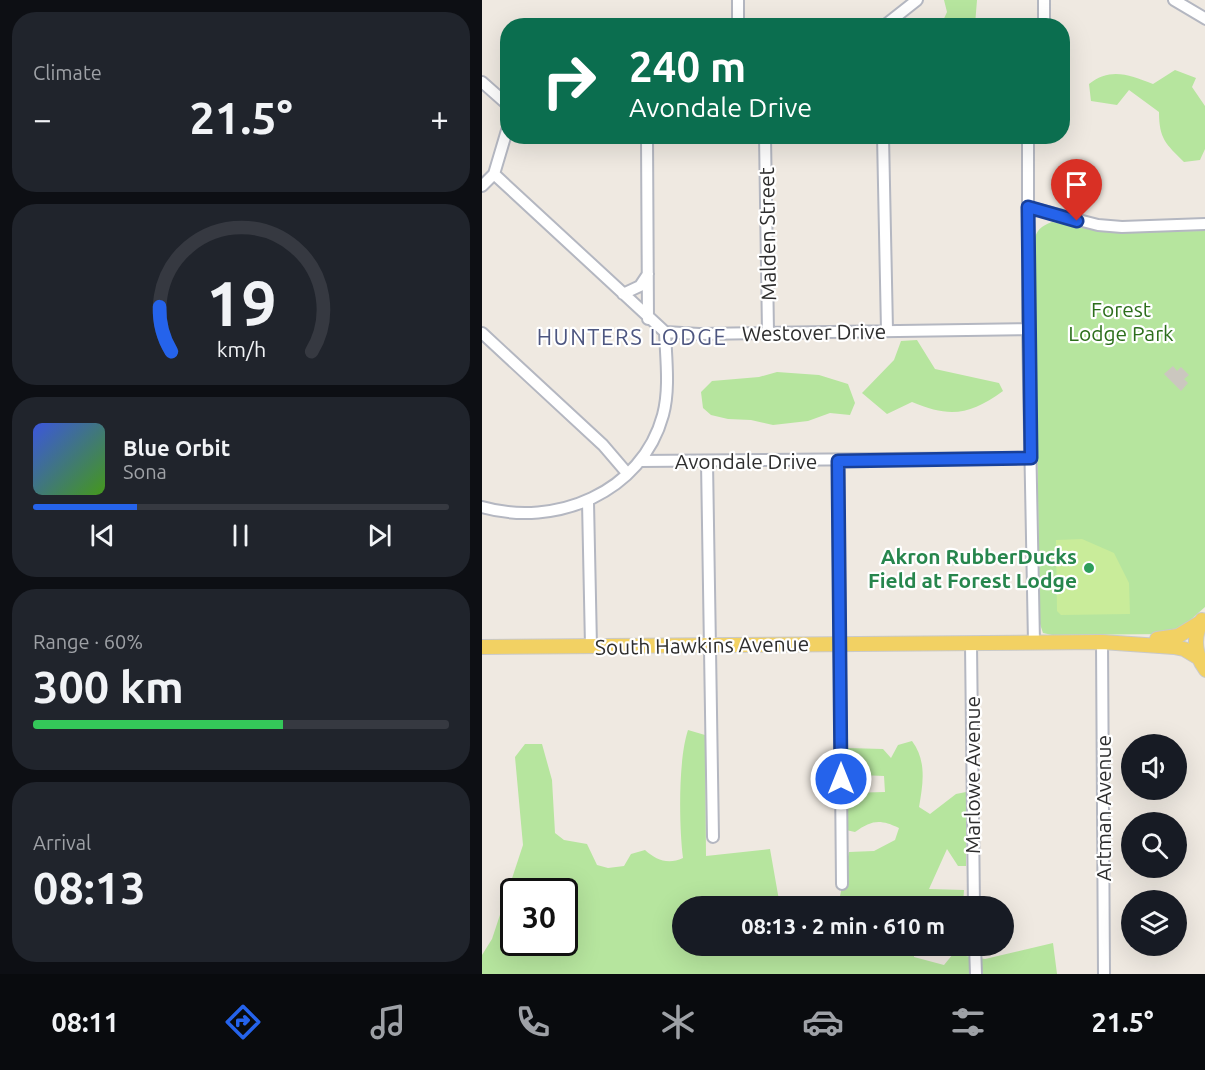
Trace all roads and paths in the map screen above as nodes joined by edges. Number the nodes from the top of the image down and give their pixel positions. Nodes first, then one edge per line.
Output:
1 (738, 0) edge
2 (917, 0) edge
3 (1044, 0) edge
4 (1174, 0) edge
5 (738, 18) edge
6 (894, 18) edge
7 (1044, 18) edge
8 (1205, 19) edge
9 (482, 82) edge
10 (500, 98) edge
11 (503, 144) edge
12 (647, 144) edge
13 (765, 144) edge
14 (883, 144) edge
15 (1028, 144) edge
16 (494, 174) junction
17 (482, 186) edge
18 (1028, 207) junction
19 (1205, 224) edge
20 (648, 274) junction
21 (623, 294) junction
22 (648, 319) junction
23 (1028, 329) junction
24 (887, 330) junction
25 (665, 332) junction
26 (768, 332) junction
27 (482, 333) edge
28 (1031, 458) junction
29 (640, 461) junction
30 (838, 461) junction
31 (707, 462) junction
32 (628, 473) junction
33 (588, 502) junction
34 (482, 507) edge
35 (1203, 619) edge
36 (1034, 642) junction
37 (1102, 642) junction
38 (1139, 643) junction
39 (840, 644) junction
40 (971, 644) junction
41 (708, 645) junction
42 (591, 646) junction
43 (482, 647) edge
44 (1202, 664) edge
45 (713, 837) dead end
46 (842, 884) dead end
47 (974, 896) edge
48 (975, 956) edge
49 (976, 974) edge
50 (1104, 974) edge

1 - 5 street
2 - 6 street
3 - 7 street
4 - 8 street
9 - 10 street
11 - 16 street
12 - 20 street
13 - 26 street, Malden Street
14 - 24 street
15 - 18 street
16 - 17 street
16 - 21 street
18 - 19 street
18 - 23 street
20 - 21 street
20 - 22 street
21 - 22 street
22 - 25 street
23 - 24 street, Westover Drive
23 - 28 street
24 - 26 street, Westover Drive
25 - 26 street, Westover Drive
25 - 29 street
27 - 32 street
28 - 30 street, Avondale Drive
28 - 36 street
29 - 31 street, Avondale Drive
29 - 32 street
30 - 31 street, Avondale Drive
30 - 39 street
31 - 41 street
32 - 33 street
33 - 34 street
33 - 42 street
35 - 38 main road, South Hawkins Avenue
35 - 44 main road
36 - 37 main road, South Hawkins Avenue
36 - 40 main road, South Hawkins Avenue
37 - 38 main road, South Hawkins Avenue
37 - 50 street, Artman Avenue
38 - 44 main road, South Hawkins Avenue
39 - 40 main road, South Hawkins Avenue
39 - 41 main road, South Hawkins Avenue
39 - 46 street
40 - 47 street, Marlowe Avenue
41 - 42 main road, South Hawkins Avenue
41 - 45 street
42 - 43 main road, South Hawkins Avenue
48 - 49 street

